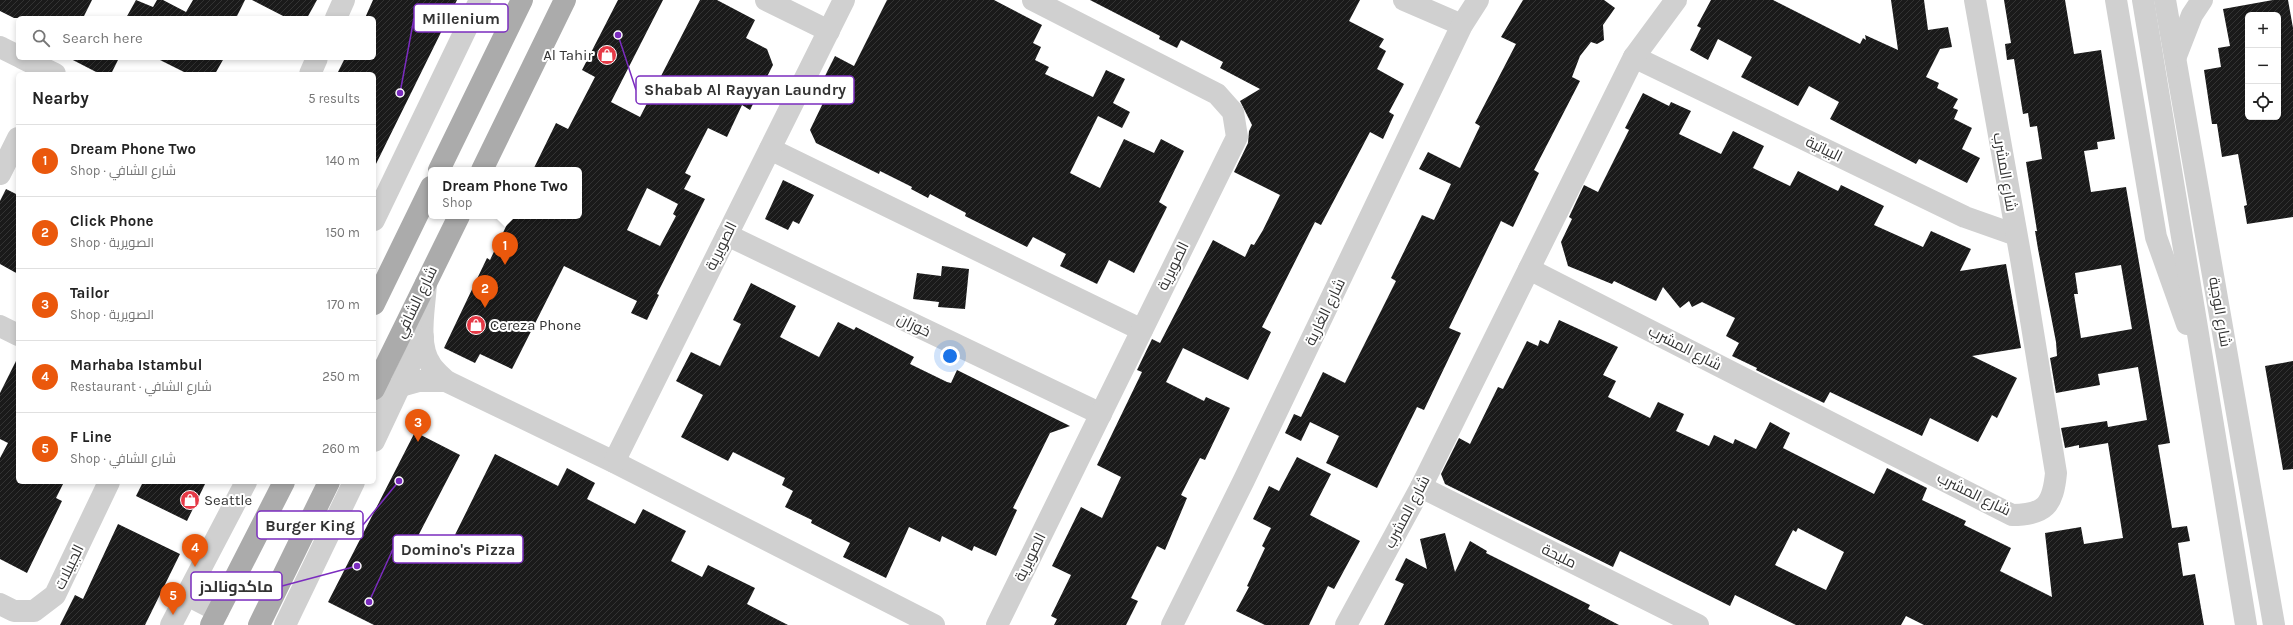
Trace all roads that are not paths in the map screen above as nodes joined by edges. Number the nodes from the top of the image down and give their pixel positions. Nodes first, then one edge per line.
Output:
1 (344, 0) edge
2 (480, 0) edge
3 (522, 0) edge
4 (566, 0) edge
5 (766, 0) edge
6 (844, 0) edge
7 (1033, 0) edge
8 (1404, 0) edge
9 (1478, 0) edge
10 (1676, 0) edge
11 (1975, 0) edge
12 (2116, 0) edge
13 (2143, 0) edge
14 (2165, 0) edge
15 (2202, 0) edge
16 (337, 16) edge
17 (1462, 25) junction
18 (828, 30) junction
19 (0, 47) edge
20 (16, 55) edge
21 (2176, 56) junction
22 (1634, 57) junction
23 (26, 60) edge
24 (316, 60) edge
25 (49, 72) edge
26 (311, 72) edge
27 (16, 142) edge
28 (770, 148) junction
29 (440, 167) edge
30 (483, 167) edge
31 (0, 174) edge
32 (428, 193) edge
33 (376, 216) edge
34 (458, 219) edge
35 (727, 235) junction
36 (2016, 235) junction
37 (1529, 269) junction
38 (426, 283) junction
39 (376, 300) edge
40 (0, 326) edge
41 (1142, 330) junction
42 (16, 334) edge
43 (423, 337) junction
44 (2203, 361) junction
45 (446, 381) junction
46 (376, 385) edge
47 (401, 386) junction
48 (376, 402) edge
49 (1101, 414) junction
50 (376, 437) edge
51 (614, 462) junction
52 (108, 484) edge
53 (245, 484) edge
54 (283, 484) edge
55 (328, 484) edge
56 (353, 484) edge
57 (1421, 487) junction
58 (297, 548) junction
59 (187, 595) junction
60 (297, 600) junction
61 (0, 604) edge
62 (215, 618) edge
63 (171, 625) edge
64 (259, 625) edge
65 (285, 625) edge
66 (299, 625) edge
67 (934, 625) edge
68 (997, 625) edge
69 (1172, 625) edge
70 (1346, 625) edge
71 (1698, 625) edge
72 (2246, 625) edge
73 (2274, 625) edge

1 - 16 street
2 - 33 street
3 - 29 main road
4 - 30 main road
5 - 18 street
6 - 18 street, الصويرية
7 - 41 street, الصويرية
8 - 17 street
9 - 17 street, شارع الغارية
10 - 22 street, شارع المشرب
11 - 36 street, شارع المشرب
12 - 44 street, شارع الوجبة
13 - 44 street, شارع الوجبة
14 - 21 street, شارع الوجبة
15 - 21 street
17 - 69 street, شارع الغارية
18 - 28 street, الصويرية
19 - 20 street
21 - 73 street, شارع الوجبة
22 - 36 street, البياتية
22 - 37 street, شارع المشرب
23 - 25 street
24 - 26 street
27 - 31 street
28 - 35 street, الصويرية
28 - 41 street
32 - 39 main road
34 - 38 main road, شارع الشافي
35 - 49 street, خوزان
35 - 51 street, الصويرية
36 - 37 street, شارع المشرب
37 - 57 street, شارع المشرب
38 - 43 street
38 - 46 main road, شارع الشافي
40 - 42 street
41 - 49 street, الصويرية
43 - 45 street
43 - 47 street
44 - 72 street, شارع الوجبة
45 - 47 street
45 - 51 street
47 - 48 street
47 - 50 street
49 - 68 street, الصويرية
51 - 67 street
52 - 61 street, الجبيلات
53 - 59 street
54 - 62 main road
55 - 58 main road
56 - 60 street
57 - 70 street, شارع المشرب
57 - 71 street, مليحة
58 - 60 street
58 - 64 main road
59 - 62 street
59 - 63 street
60 - 65 street
60 - 66 street

